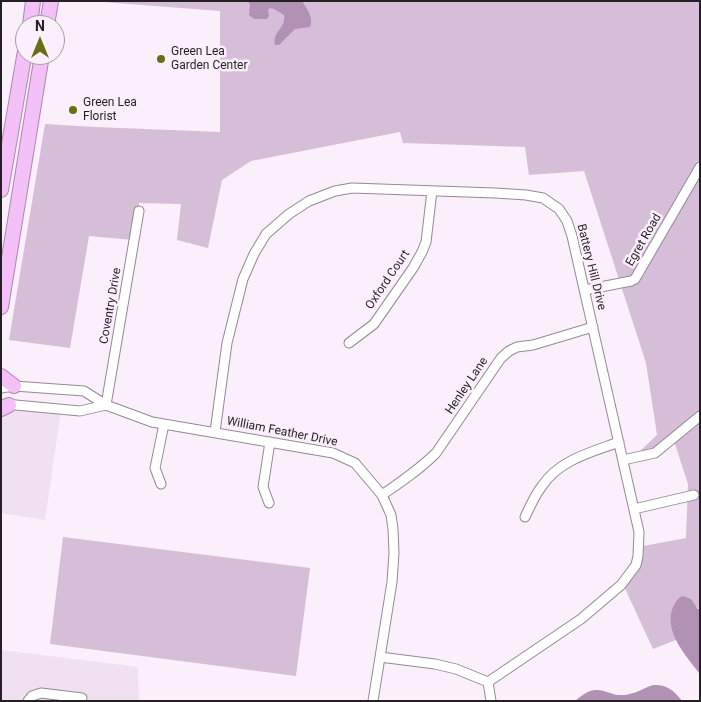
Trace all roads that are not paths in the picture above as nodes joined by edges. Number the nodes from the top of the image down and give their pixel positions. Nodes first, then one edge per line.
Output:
1 (34, 1) edge
2 (51, 1) edge
3 (32, 15) edge
4 (49, 15) edge
5 (22, 65) edge
6 (41, 65) edge
7 (700, 167) edge
8 (1, 190) edge
9 (432, 191) junction
10 (139, 211) dead end
11 (585, 290) junction
12 (1, 307) edge
13 (593, 327) junction
14 (349, 343) dead end
15 (1, 376) edge
16 (7, 387) edge
17 (4, 405) edge
18 (106, 405) junction
19 (700, 416) edge
20 (164, 424) junction
21 (214, 432) junction
22 (270, 442) junction
23 (619, 442) junction
24 (623, 460) junction
25 (162, 484) dead end
26 (382, 495) junction
27 (694, 495) dead end
28 (269, 503) dead end
29 (634, 509) junction
30 (525, 517) dead end
31 (380, 657) junction
32 (488, 682) junction
33 (82, 698) dead end
34 (28, 701) edge
35 (373, 701) edge
36 (491, 701) edge

1 - 3 highway
2 - 4 highway
5 - 8 highway
6 - 12 highway
7 - 11 street, Egret Road
9 - 11 street, Battery Hill Drive
9 - 14 street, Oxford Court
9 - 21 street, Battery Hill Drive
10 - 18 street, Coventry Drive
11 - 13 street, Battery Hill Drive
13 - 23 street, Battery Hill Drive
13 - 26 street, Henley Lane
15 - 16 highway
16 - 18 street, William Feather Drive
17 - 18 street
18 - 20 street, William Feather Drive
19 - 24 street
20 - 21 street, William Feather Drive
20 - 25 street
21 - 22 street, William Feather Drive
22 - 26 street, William Feather Drive
22 - 28 street
23 - 24 street, Battery Hill Drive
23 - 30 street
24 - 29 street, Battery Hill Drive
26 - 31 street, William Feather Drive
27 - 29 street
29 - 32 street, Battery Hill Drive
31 - 32 street
31 - 35 street, William Feather Drive
32 - 36 street
33 - 34 street

